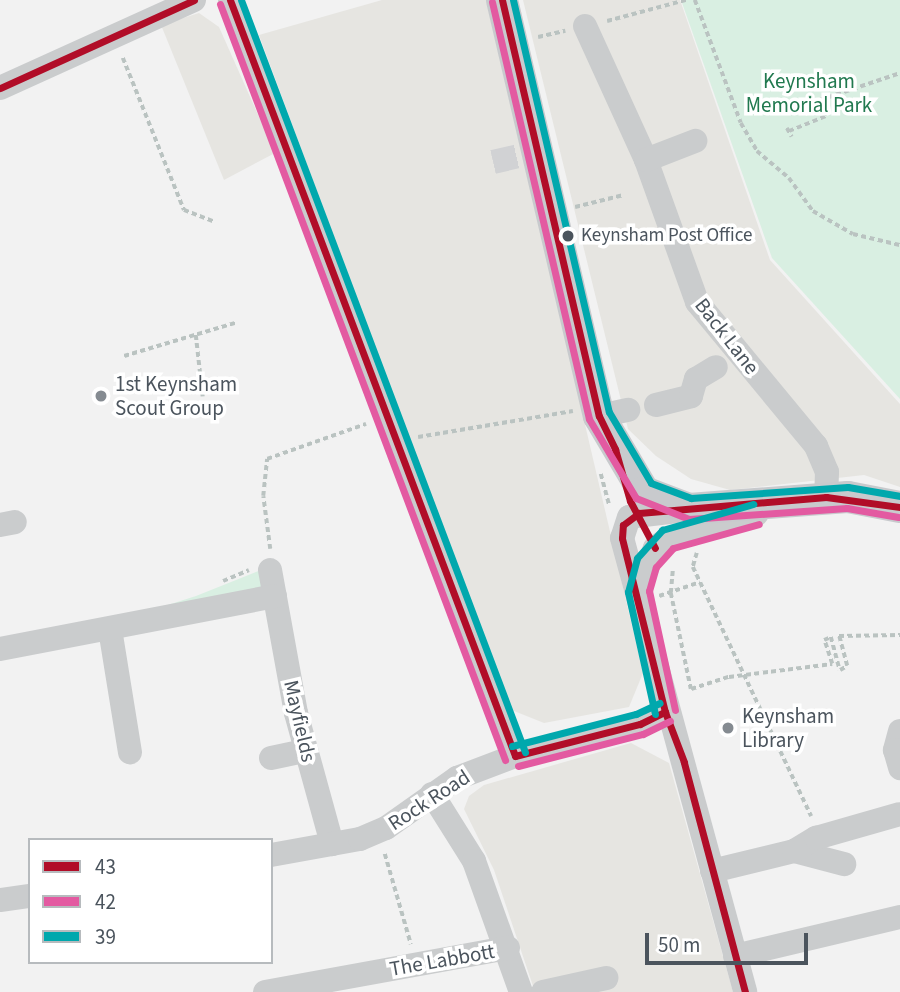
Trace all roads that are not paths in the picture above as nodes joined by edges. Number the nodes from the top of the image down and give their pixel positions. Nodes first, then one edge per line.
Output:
1 (194, 0) edge
2 (230, 0) edge
3 (502, 0) edge
4 (585, 26) dead end
5 (0, 88) edge
6 (695, 141) dead end
7 (646, 160) junction
8 (716, 366) dead end
9 (656, 405) dead end
10 (615, 449) junction
11 (817, 498) junction
12 (900, 507) edge
13 (689, 509) junction
14 (639, 513) junction
15 (655, 548) junction
16 (270, 570) road end
17 (639, 595) junction
18 (275, 596) junction
19 (110, 629) junction
20 (0, 649) edge
21 (663, 703) junction
22 (900, 731) edge
23 (130, 751) dead end
24 (305, 751) junction
25 (515, 755) junction
26 (271, 758) dead end
27 (900, 768) edge
28 (432, 794) junction
29 (900, 814) edge
30 (332, 844) junction
31 (794, 851) junction
32 (273, 855) edge
33 (844, 864) dead end
34 (712, 872) junction
35 (28, 896) edge
36 (0, 900) edge
37 (900, 917) edge
38 (508, 948) junction
39 (735, 956) junction
40 (606, 978) dead end
41 (294, 990) edge
42 (265, 992) edge
43 (521, 992) edge
44 (543, 992) edge
45 (745, 992) edge

1 - 5 street
2 - 25 street
3 - 10 main road
4 - 7 street, Back Lane
6 - 7 street
7 - 11 street, Back Lane
8 - 9 street
10 - 13 main road
10 - 14 street
11 - 12 main road
11 - 13 main road
11 - 15 street
13 - 14 street
14 - 15 street
14 - 17 street
15 - 17 street
16 - 18 street, Mayfields
17 - 21 street
18 - 19 street
18 - 24 street, Mayfields
19 - 20 street
19 - 23 street
21 - 25 street, Rock Road
21 - 34 street
22 - 27 street
24 - 26 street
24 - 30 street, Mayfields
25 - 28 street, Rock Road
28 - 30 street, Rock Road
28 - 38 street
29 - 31 street
30 - 32 street, Rock Road
31 - 33 street
31 - 34 street
34 - 39 street
35 - 36 street
37 - 39 street
38 - 41 street, The Labbott
38 - 43 street
39 - 45 street
40 - 44 street
41 - 42 street, The Labbott

